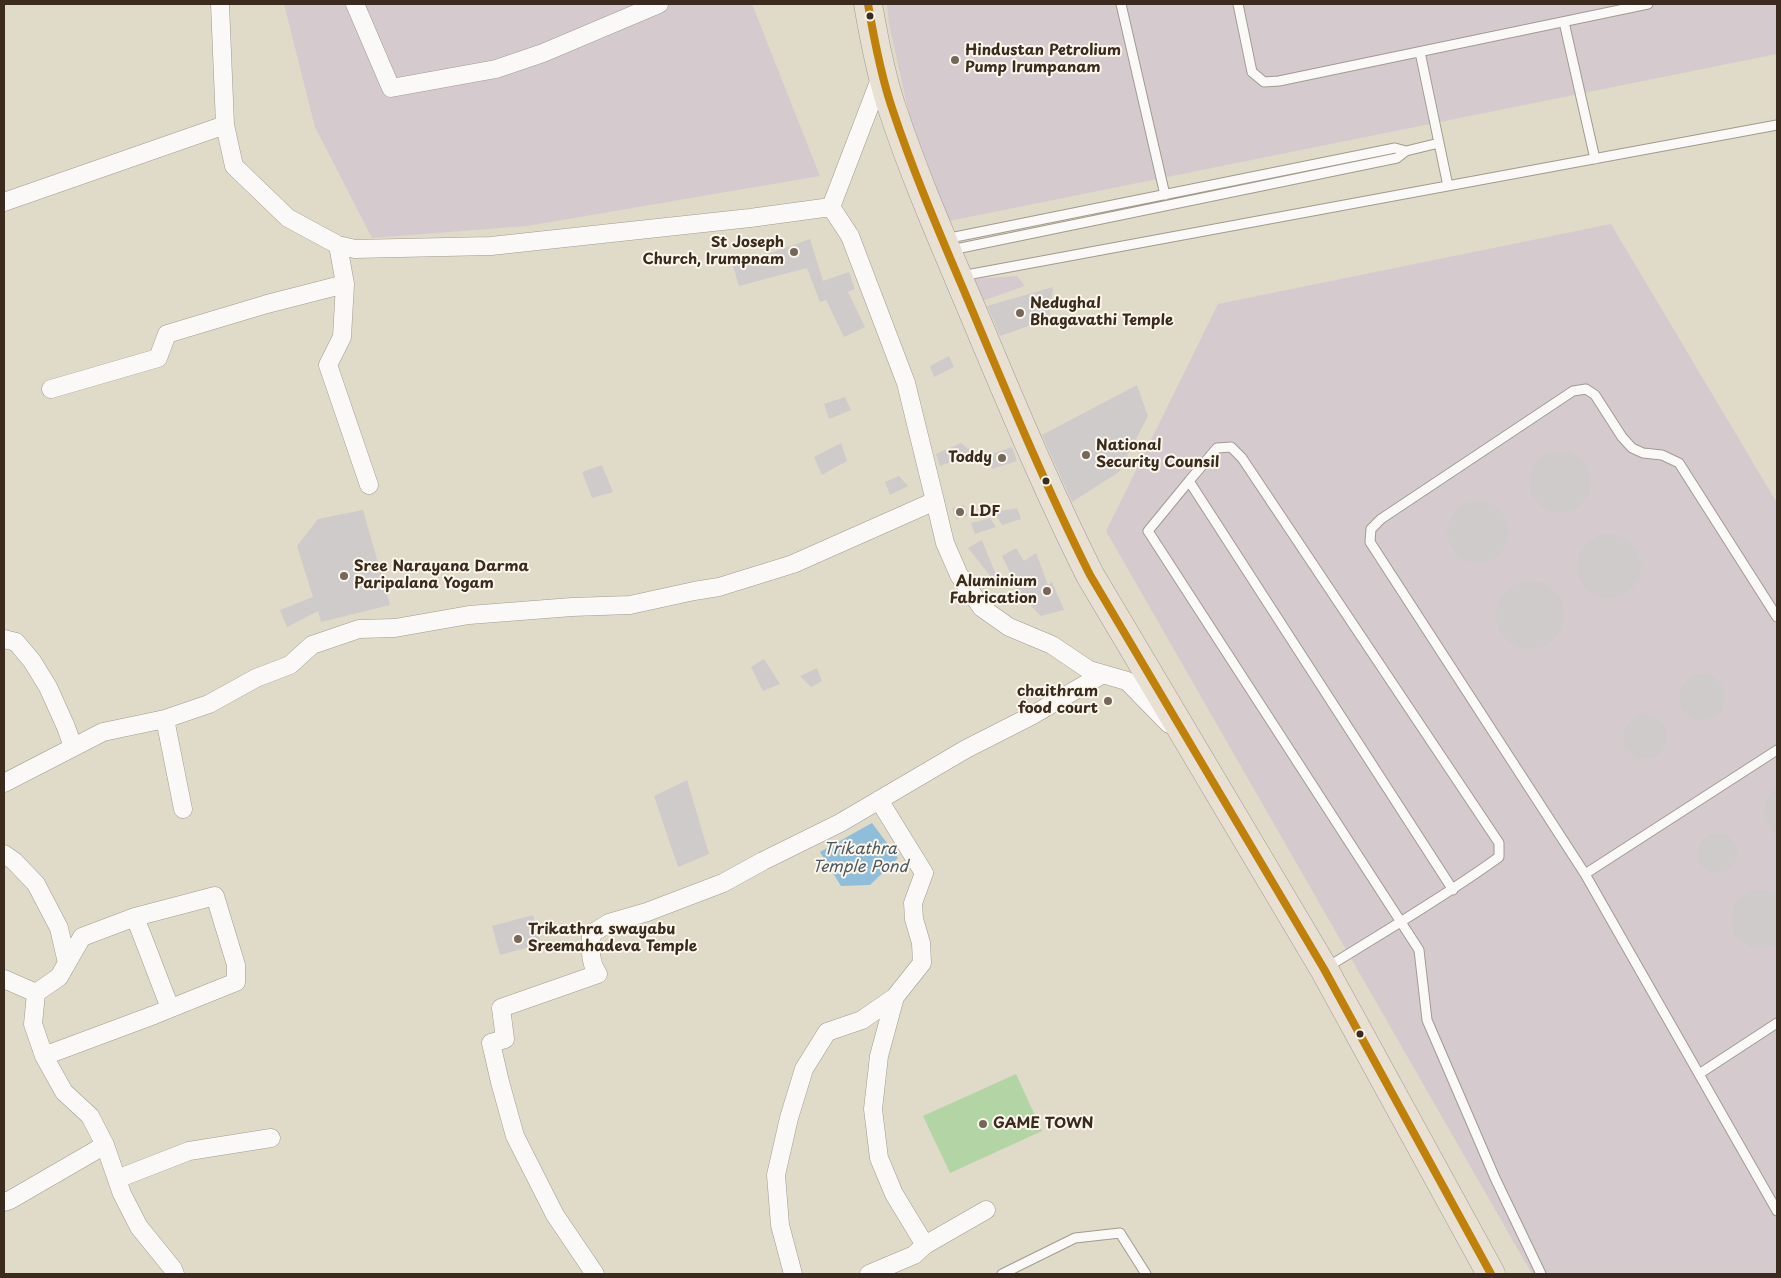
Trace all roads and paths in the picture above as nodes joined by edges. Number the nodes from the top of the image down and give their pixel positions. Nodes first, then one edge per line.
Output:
1 (220, 4) edge
2 (355, 4) edge
3 (659, 4) edge
4 (868, 4) edge
5 (1121, 4) edge
6 (1238, 4) edge
7 (1648, 4) edge
8 (1564, 22) junction
9 (1420, 52) junction
10 (883, 72) junction
11 (225, 125) junction
12 (1777, 125) edge
13 (1439, 143) junction
14 (1406, 151) junction
15 (1595, 159) junction
16 (1448, 186) junction
17 (1165, 194) junction
18 (1144, 199) junction
19 (4, 202) edge
20 (831, 207) junction
21 (1146, 210) junction
22 (338, 245) junction
23 (945, 245) junction
24 (958, 276) junction
25 (345, 284) junction
26 (51, 390) dead end
27 (1189, 482) junction
28 (369, 485) dead end
29 (935, 501) junction
30 (1777, 618) edge
31 (4, 639) edge
32 (1103, 674) junction
33 (166, 719) junction
34 (73, 747) junction
35 (1777, 750) edge
36 (1196, 752) junction
37 (4, 783) edge
38 (879, 800) junction
39 (183, 809) dead end
40 (4, 854) edge
41 (1585, 874) junction
42 (1453, 890) junction
43 (136, 917) junction
44 (1400, 921) junction
45 (67, 963) junction
46 (1324, 969) junction
47 (4, 979) edge
48 (36, 993) junction
49 (896, 997) junction
50 (170, 1008) junction
51 (862, 1020) junction
52 (1777, 1023) edge
53 (883, 1040) junction
54 (44, 1056) junction
55 (1699, 1074) junction
56 (270, 1138) dead end
57 (105, 1144) junction
58 (117, 1179) junction
59 (4, 1202) edge
60 (986, 1210) dead end
61 (1777, 1211) edge
62 (926, 1245) junction
63 (175, 1274) edge
64 (595, 1274) edge
65 (793, 1274) edge
66 (869, 1274) edge
67 (1002, 1274) edge
68 (1146, 1274) edge
69 (1491, 1274) edge
70 (1541, 1274) edge

1 - 11 street
2 - 3 street
4 - 10 main road
5 - 17 lane
6 - 9 lane
7 - 8 lane
8 - 9 lane
8 - 15 lane
9 - 13 lane
10 - 20 street
10 - 23 main road
11 - 19 street
11 - 22 street
12 - 15 lane
13 - 14 lane
13 - 16 lane
14 - 17 lane
14 - 21 lane
15 - 16 lane
16 - 24 lane
17 - 18 lane
18 - 21 lane
18 - 23 lane
20 - 22 street
20 - 29 street
21 - 23 lane
22 - 25 street
23 - 24 main road
24 - 36 main road
25 - 26 street
25 - 28 street
27 - 42 lane
27 - 42 lane
27 - 44 lane
29 - 32 street
29 - 33 street
30 - 41 lane
31 - 34 street
32 - 36 street
32 - 38 street
33 - 34 street
33 - 39 street
34 - 37 street
35 - 41 lane
36 - 46 main road
38 - 49 street
38 - 64 street
40 - 45 street
41 - 55 lane
42 - 44 lane
43 - 45 street
43 - 50 street
43 - 50 street
44 - 46 lane
44 - 70 lane
45 - 48 street
46 - 69 main road
47 - 48 street
48 - 54 street
49 - 51 street
49 - 53 street
50 - 54 street
51 - 53 street
51 - 65 street
52 - 55 lane
53 - 62 street
54 - 57 street
55 - 61 lane
56 - 58 street
57 - 58 street
57 - 59 street
58 - 63 street
60 - 62 street
62 - 66 street
67 - 68 lane

